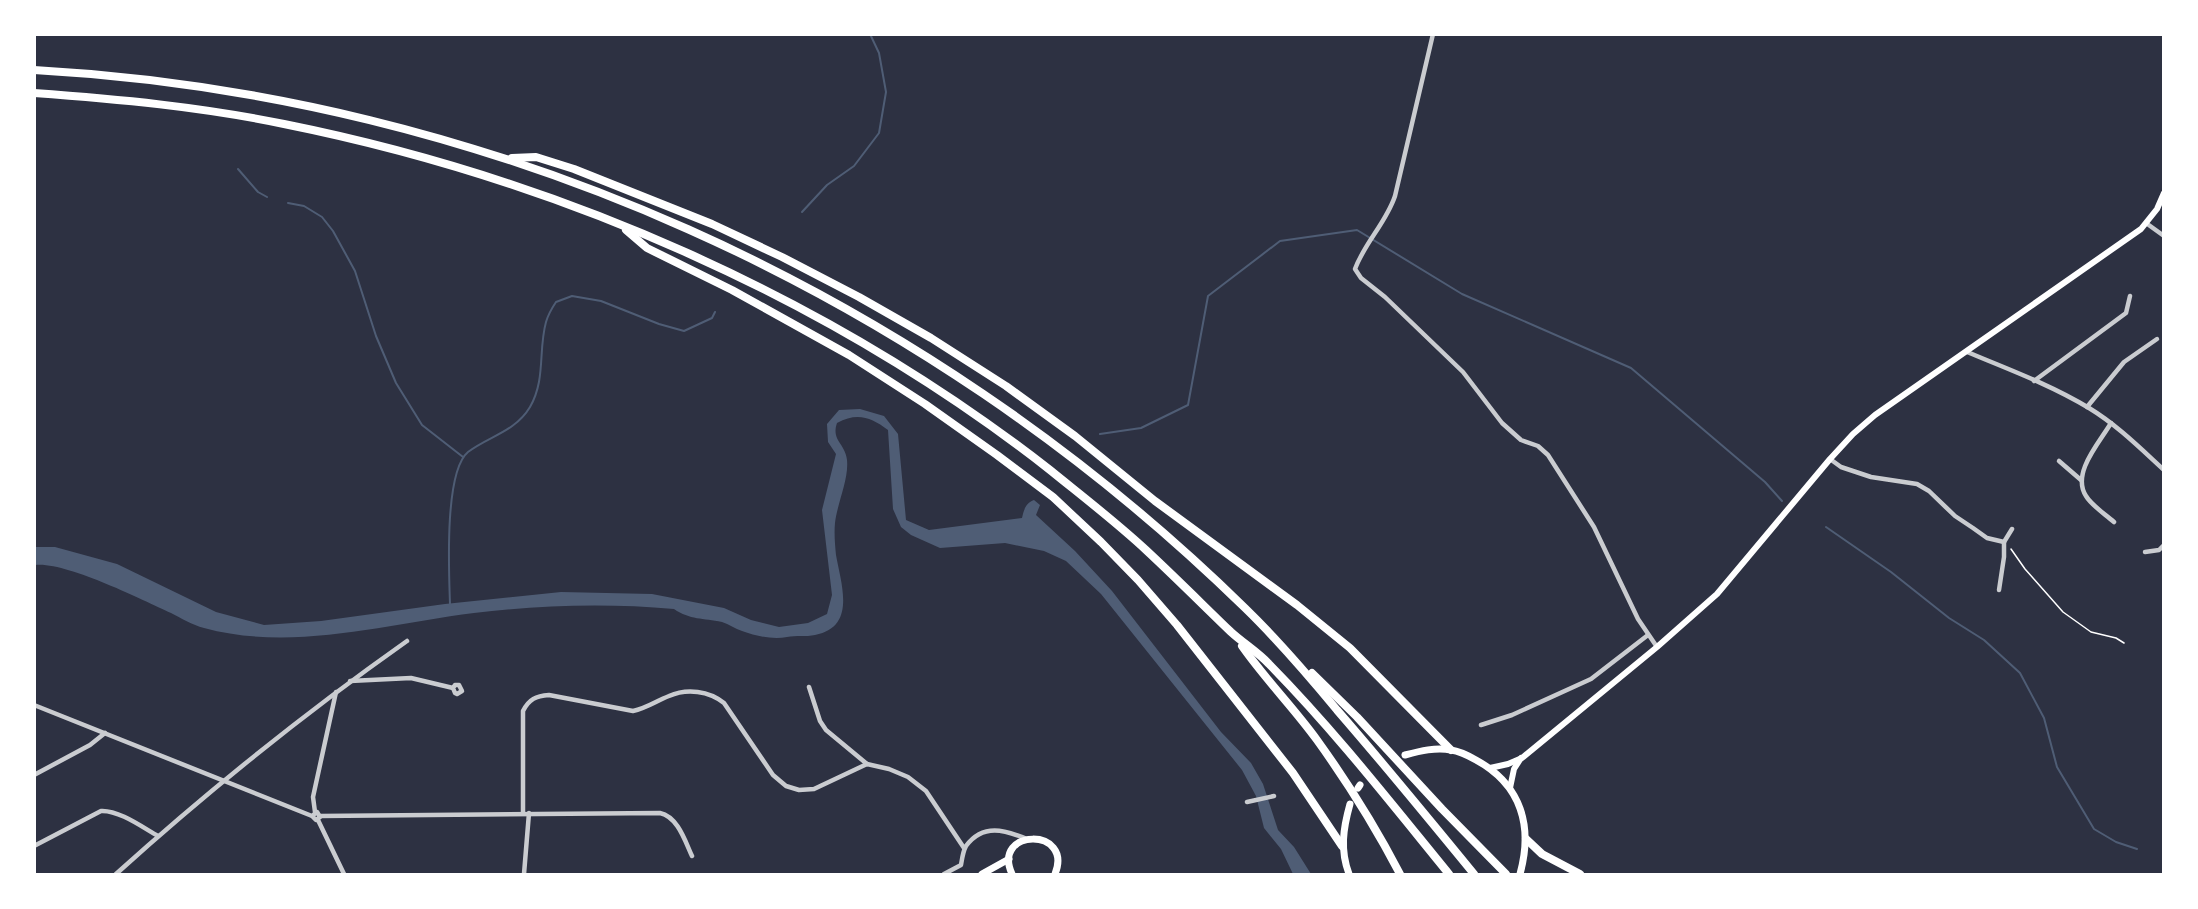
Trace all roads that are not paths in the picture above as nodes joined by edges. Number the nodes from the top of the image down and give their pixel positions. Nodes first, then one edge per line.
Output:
1 (1433, 34) edge
2 (34, 70) edge
3 (34, 93) edge
4 (509, 159) junction
5 (2163, 193) edge
6 (2146, 223) junction
7 (621, 225) junction
8 (2163, 236) edge
9 (2130, 296) dead end
10 (2157, 339) dead end
11 (1967, 352) junction
12 (2034, 381) junction
13 (2087, 407) junction
14 (2111, 423) junction
15 (1830, 459) junction
16 (2059, 461) dead end
17 (2163, 470) edge
18 (2080, 480) junction
19 (2114, 522) dead end
20 (2012, 529) dead end
21 (2004, 542) junction
22 (2163, 545) edge
23 (2145, 552) dead end
24 (1999, 590) dead end
25 (1247, 610) junction
26 (1648, 635) junction
27 (1235, 636) junction
28 (407, 641) dead end
29 (1657, 647) junction
30 (350, 681) junction
31 (809, 687) dead end
32 (453, 688) dead end
33 (336, 692) junction
34 (34, 705) edge
35 (1481, 725) dead end
36 (105, 733) junction
37 (1451, 750) junction
38 (1405, 755) dead end
39 (1521, 758) junction
40 (867, 764) junction
41 (1490, 768) junction
42 (34, 775) edge
43 (222, 781) junction
44 (1510, 788) junction
45 (1274, 796) dead end
46 (1247, 802) dead end
47 (1350, 804) dead end
48 (522, 813) junction
49 (529, 813) junction
50 (316, 816) junction
51 (158, 836) junction
52 (1027, 838) junction
53 (1526, 839) junction
54 (34, 846) edge
55 (1342, 846) junction
56 (964, 848) junction
57 (692, 856) dead end
58 (1009, 859) junction
59 (1504, 872) edge
60 (1058, 873) edge
61 (116, 874) edge
62 (344, 874) edge
63 (524, 874) edge
64 (944, 874) edge
65 (982, 874) edge
66 (1012, 874) edge
67 (1349, 874) edge
68 (1400, 874) edge
69 (1449, 874) edge
70 (1474, 874) edge
71 (1520, 874) edge
72 (1580, 874) edge

1 - 26 street
2 - 4 highway
3 - 7 highway
4 - 25 highway
4 - 37 highway
5 - 6 main road
6 - 8 street
6 - 11 main road
7 - 27 highway
7 - 55 highway
9 - 12 street
10 - 13 street
11 - 12 street
11 - 15 main road
12 - 13 street
13 - 14 street
14 - 17 street
14 - 18 street
15 - 21 street
15 - 29 main road
16 - 18 street
18 - 19 street
20 - 21 street
21 - 24 street
22 - 23 street
25 - 59 highway
25 - 70 highway
26 - 29 street
26 - 35 street
27 - 68 highway
27 - 69 highway
28 - 30 street
29 - 39 main road
30 - 32 street
30 - 33 street
31 - 40 street
33 - 43 street
33 - 50 street
34 - 36 street
36 - 42 street
36 - 43 street
37 - 38 main road
37 - 41 main road
39 - 41 main road
39 - 44 main road
40 - 48 street
40 - 56 street
41 - 44 main road
43 - 50 street
43 - 51 street
44 - 53 main road
45 - 46 street
47 - 55 main road
48 - 49 street
48 - 50 street
49 - 57 street
49 - 63 street
50 - 62 street
51 - 54 street
51 - 61 street
52 - 56 street
52 - 58 main road
52 - 60 main road
53 - 71 main road
53 - 72 highway
55 - 67 main road
56 - 64 street
58 - 65 main road
58 - 66 main road

